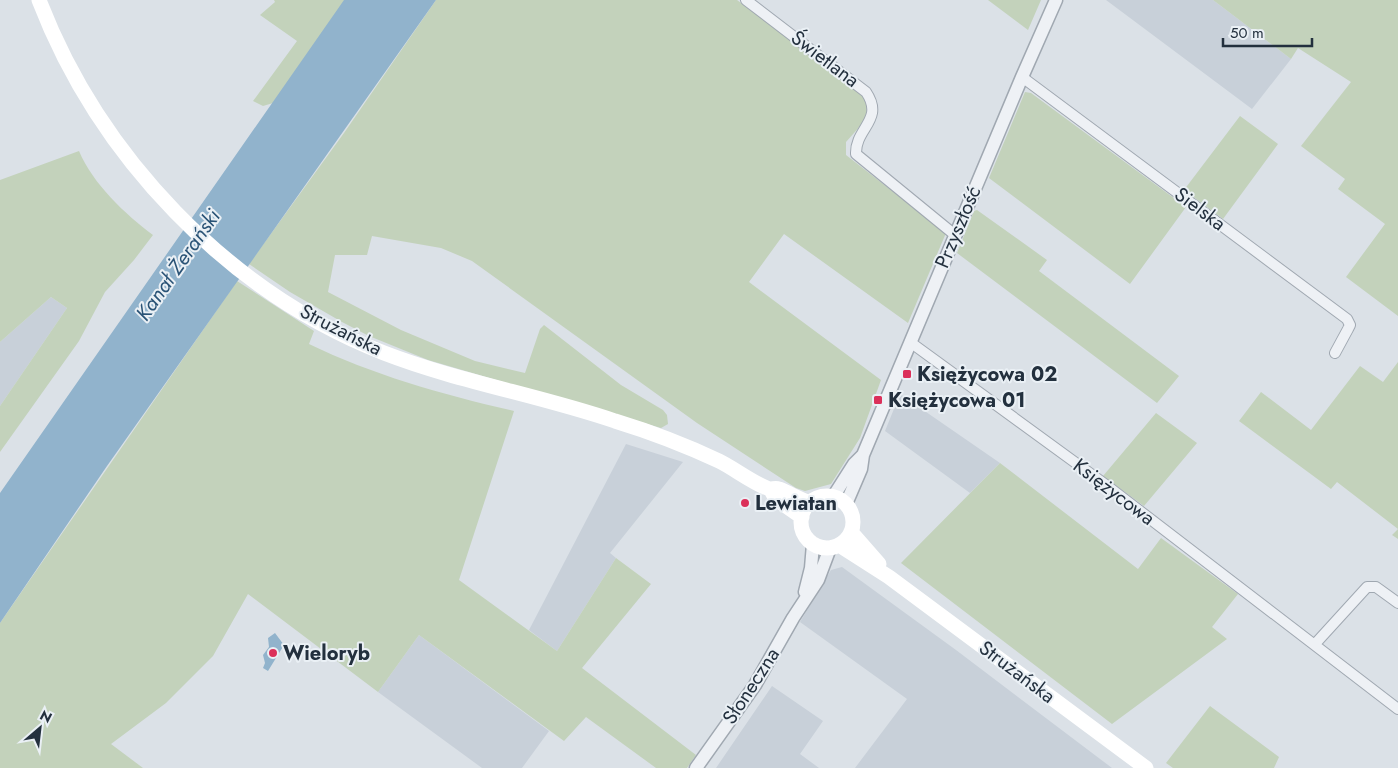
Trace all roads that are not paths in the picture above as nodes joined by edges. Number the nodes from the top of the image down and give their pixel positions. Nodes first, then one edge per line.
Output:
1 (39, 0) edge
2 (746, 0) edge
3 (1056, 0) edge
4 (1022, 77) junction
5 (955, 234) junction
6 (910, 342) junction
7 (1335, 353) dead end
8 (863, 455) junction
9 (770, 489) junction
10 (833, 496) junction
11 (810, 503) junction
12 (846, 504) junction
13 (802, 516) junction
14 (852, 532) junction
15 (814, 544) junction
16 (834, 547) junction
17 (889, 577) junction
18 (803, 602) junction
19 (1398, 603) edge
20 (1315, 644) junction
21 (1398, 709) edge
22 (696, 768) edge
23 (1146, 768) edge

1 - 9 main road, Strużańska
2 - 5 street, Świetlana
3 - 4 street, Przyszłość
4 - 5 street, Przyszłość
4 - 7 street, Sielska
5 - 6 street, Przyszłość
6 - 8 street, Przyszłość
6 - 20 street, Księżycowa
8 - 10 street, Przyszłość
8 - 12 street, Przyszłość
9 - 11 main road, Strużańska
9 - 13 main road, Strużańska
10 - 11 main road
10 - 12 main road
11 - 13 main road
12 - 14 main road
13 - 15 main road
14 - 16 main road
14 - 17 main road, Strużańska
15 - 16 main road
15 - 18 street, Słoneczna
16 - 17 main road, Strużańska
16 - 18 street, Słoneczna
17 - 23 main road, Strużańska
18 - 22 street, Słoneczna
19 - 20 street
20 - 21 street, Księżycowa

